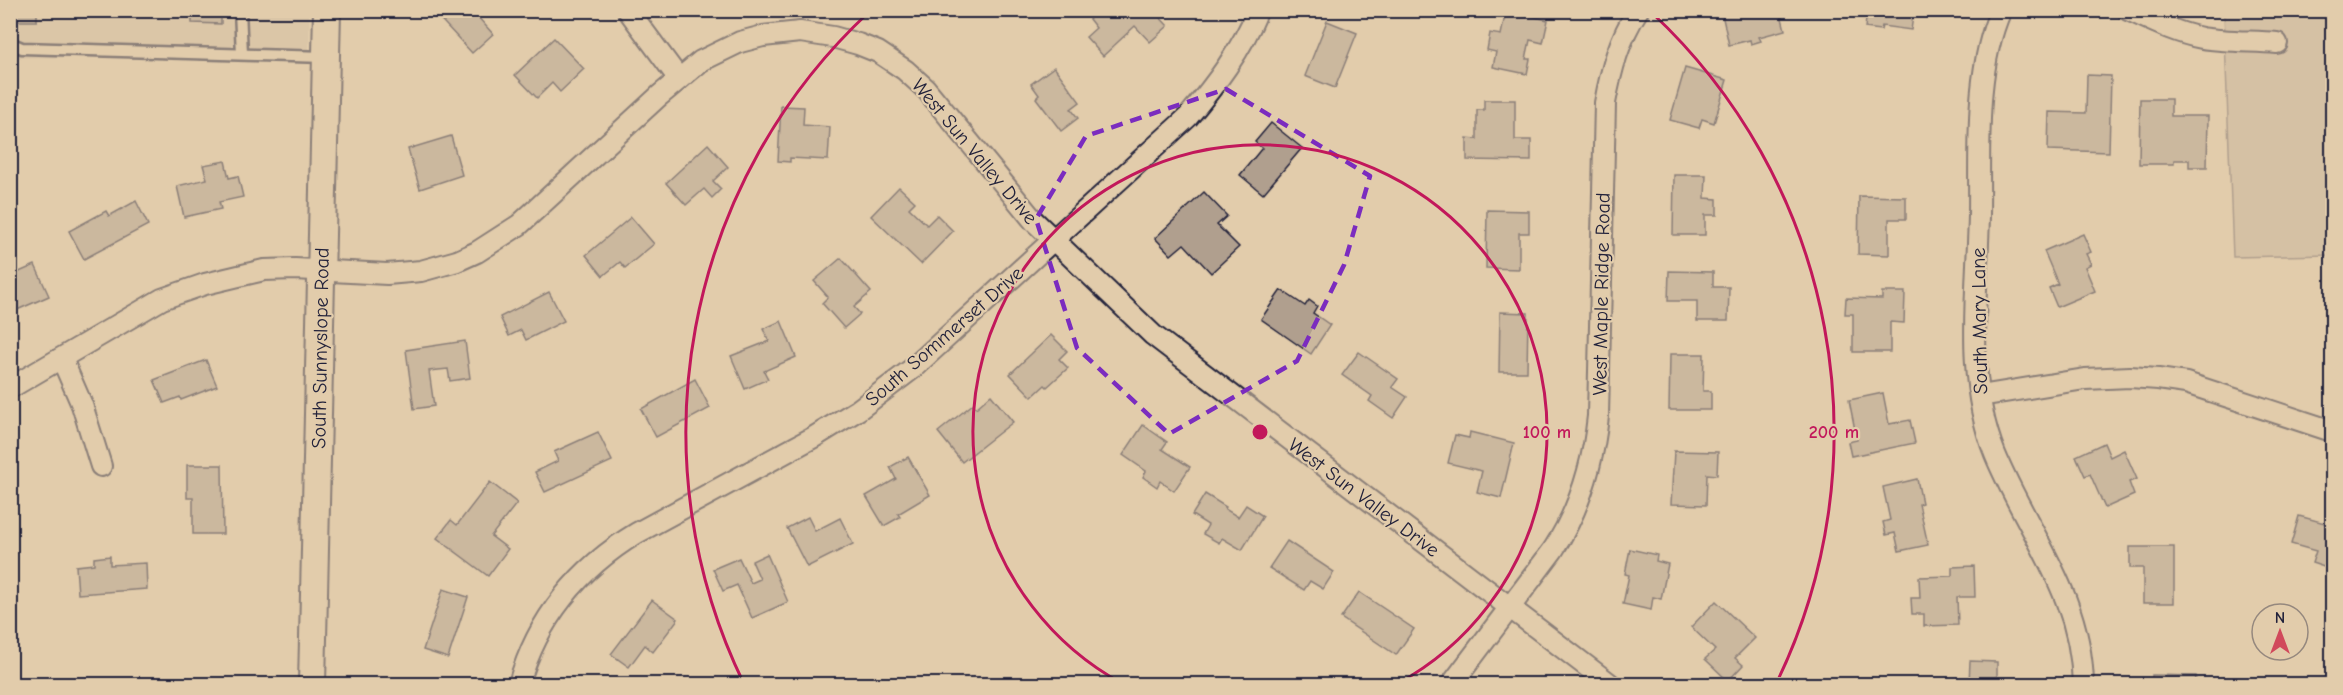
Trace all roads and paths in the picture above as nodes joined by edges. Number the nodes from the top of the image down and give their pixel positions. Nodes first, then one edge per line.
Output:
1 (240, 10) edge
2 (327, 10) edge
3 (628, 10) edge
4 (1258, 10) edge
5 (1638, 10) edge
6 (2001, 10) edge
7 (2128, 10) edge
8 (10, 43) edge
9 (2277, 43) dead end
10 (242, 54) junction
11 (326, 57) junction
12 (679, 79) junction
13 (1053, 241) junction
14 (322, 270) junction
15 (62, 359) junction
16 (10, 388) edge
17 (1980, 396) junction
18 (2332, 431) edge
19 (101, 466) dead end
20 (1510, 606) junction
21 (312, 684) edge
22 (519, 684) edge
23 (1452, 684) edge
24 (1610, 684) edge
25 (2083, 684) edge

1 - 10 lane
2 - 11 street, South Sunnyslope Road
3 - 12 street
4 - 13 street, South Sommerset Drive
5 - 20 street, West Maple Ridge Road
6 - 17 street, South Mary Lane
7 - 9 street
8 - 10 lane
10 - 11 lane
11 - 14 street, South Sunnyslope Road
12 - 13 street, West Sun Valley Drive
12 - 14 street, West Sun Valley Drive
13 - 20 street, West Sun Valley Drive
13 - 22 street, South Sommerset Drive
14 - 15 street, West Sun Valley Drive
14 - 21 street, South Sunnyslope Road
15 - 16 street, West Sun Valley Drive
15 - 19 street
17 - 18 street
17 - 25 street, South Mary Lane
20 - 23 street, West Maple Ridge Road
20 - 24 street, West Sun Valley Drive

